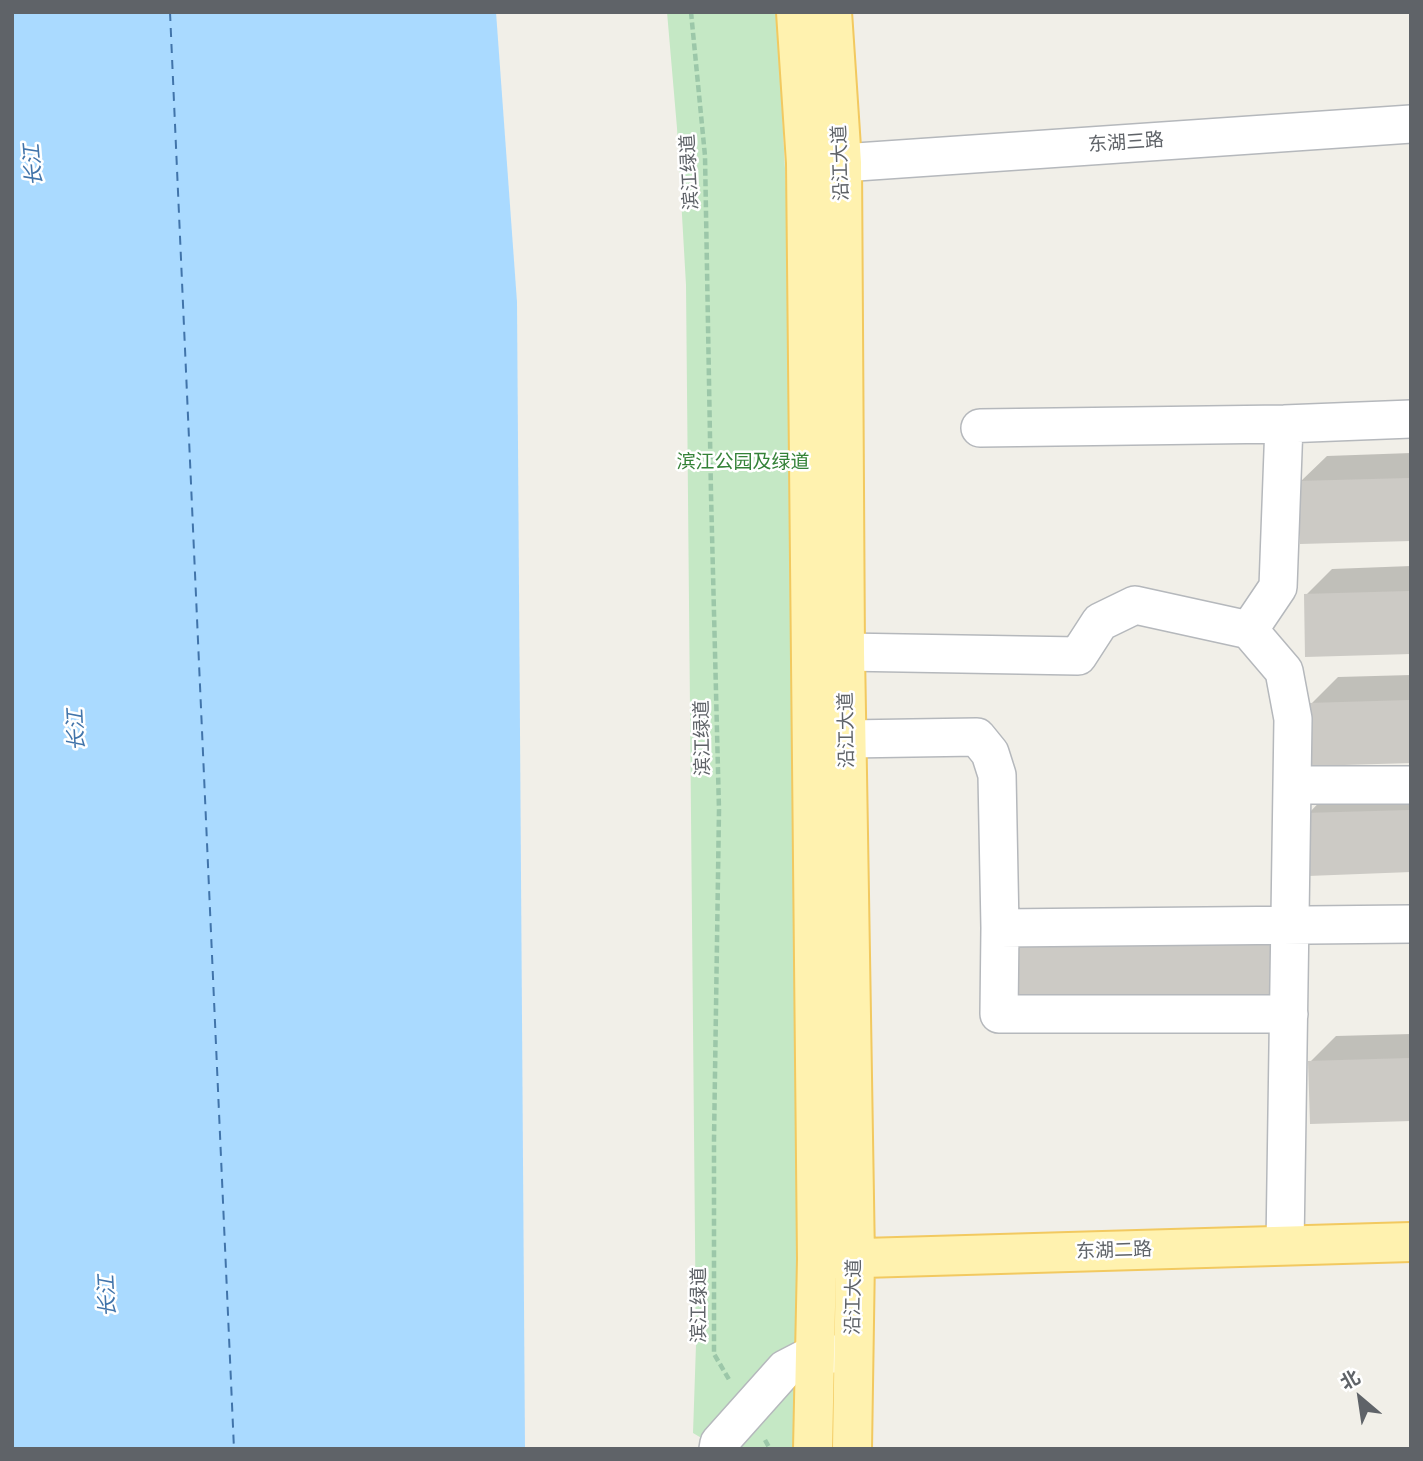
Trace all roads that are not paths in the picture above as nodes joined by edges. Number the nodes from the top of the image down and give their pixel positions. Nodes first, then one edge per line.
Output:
1 (796, 12) edge
2 (832, 12) edge
3 (1411, 124) edge
4 (842, 163) junction
5 (1411, 419) edge
6 (1284, 424) junction
7 (979, 428) dead end
8 (1249, 630) junction
9 (845, 652) junction
10 (848, 739) junction
11 (1292, 785) junction
12 (1411, 785) edge
13 (1411, 924) edge
14 (1291, 925) junction
15 (1000, 928) junction
16 (1289, 1014) junction
17 (1411, 1242) edge
18 (1285, 1245) junction
19 (855, 1258) junction
20 (817, 1259) junction
21 (814, 1354) junction
22 (853, 1354) junction
23 (718, 1449) edge
24 (813, 1449) edge
25 (852, 1449) edge

1 - 20 main road, 沿江大道
2 - 4 main road, 沿江大道
3 - 4 street, 东湖三路
4 - 9 main road, 沿江大道
5 - 6 street
6 - 7 street
6 - 8 street
8 - 9 street
8 - 11 street
9 - 10 main road, 沿江大道
10 - 15 street
10 - 19 main road, 沿江大道
11 - 12 street
11 - 14 street
13 - 14 street
14 - 15 street
14 - 16 street
15 - 16 street
16 - 18 street
17 - 18 main road, 东湖二路
18 - 19 main road, 东湖二路
19 - 20 main road, 东湖二路
19 - 22 main road, 沿江大道
20 - 21 main road, 沿江大道
21 - 22 street
21 - 23 street
21 - 24 main road, 沿江大道
22 - 25 main road, 沿江大道

